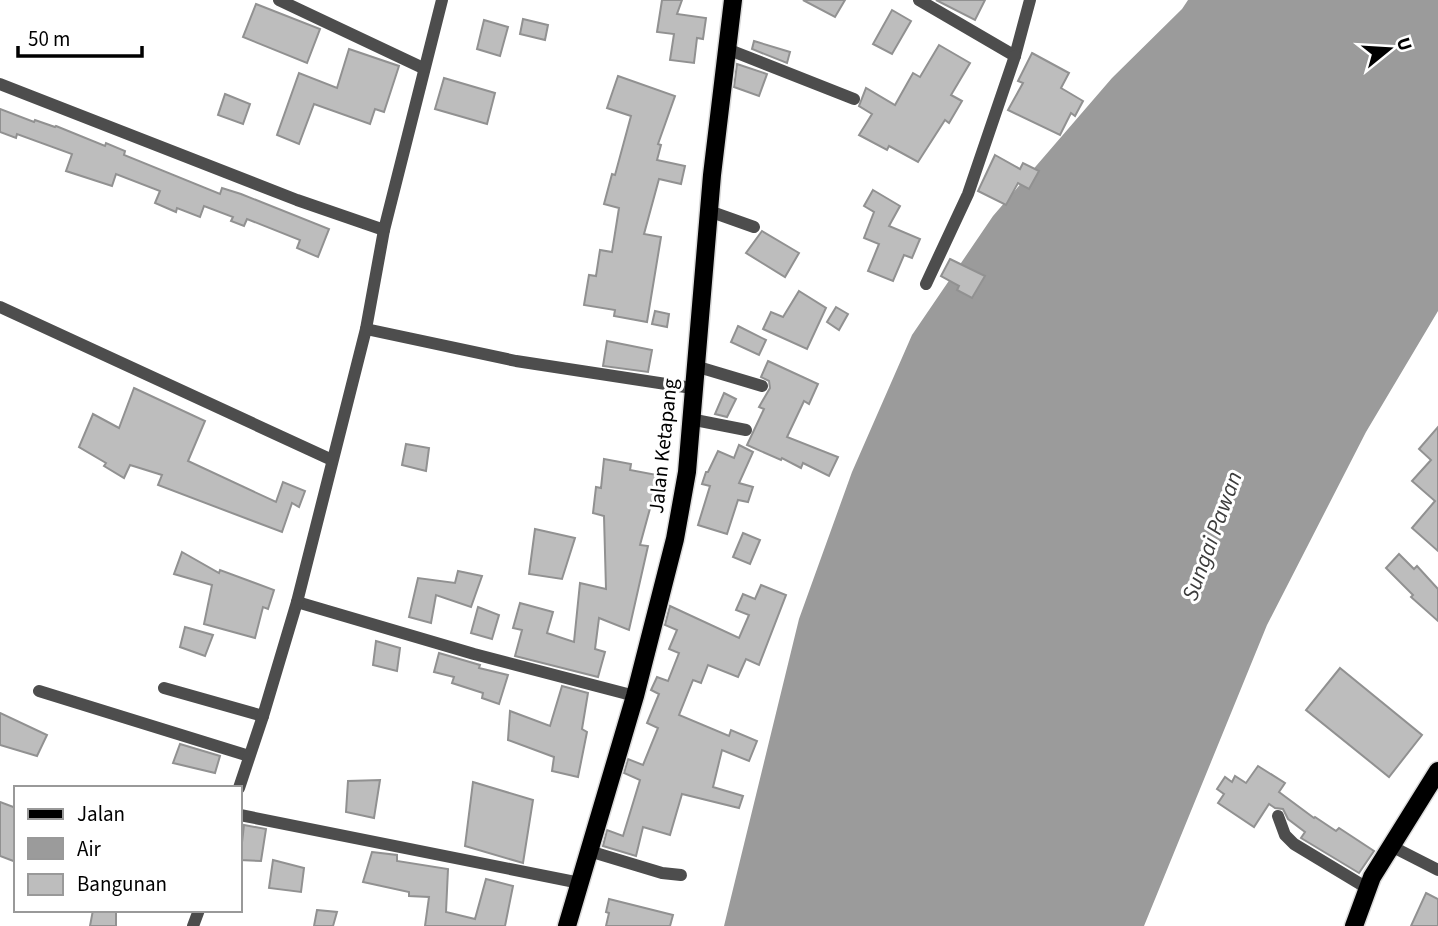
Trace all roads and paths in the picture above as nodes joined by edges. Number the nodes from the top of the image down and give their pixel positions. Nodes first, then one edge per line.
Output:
1 (279, 0) edge
2 (442, 0) edge
3 (733, 0) edge
4 (919, 0) edge
5 (1030, 0) edge
6 (727, 49) junction
7 (1015, 56) junction
8 (424, 68) junction
9 (0, 84) edge
10 (854, 99) dead end
11 (709, 211) junction
12 (754, 227) dead end
13 (384, 230) junction
14 (926, 284) dead end
15 (0, 307) edge
16 (366, 329) junction
17 (695, 366) junction
18 (762, 386) dead end
19 (692, 388) junction
20 (691, 419) junction
21 (746, 430) dead end
22 (332, 460) junction
23 (297, 602) junction
24 (164, 688) dead end
25 (40, 691) dead end
26 (635, 696) junction
27 (263, 716) junction
28 (249, 756) junction
29 (1438, 771) edge
30 (240, 786) edge
31 (242, 815) edge
32 (1278, 816) dead end
33 (1391, 846) junction
34 (589, 851) junction
35 (1438, 870) edge
36 (681, 875) dead end
37 (580, 883) junction
38 (1367, 888) junction
39 (567, 926) edge
40 (1354, 926) edge

1 - 8 street
2 - 8 street
3 - 6 main road, Jalan Ketapang
4 - 7 street
5 - 7 street
6 - 10 street
6 - 11 main road, Jalan Ketapang
7 - 14 street
8 - 13 street
9 - 13 street
11 - 12 street
11 - 17 main road, Jalan Ketapang
13 - 16 street
15 - 22 street
16 - 19 street
16 - 22 street
17 - 18 street
17 - 19 main road, Jalan Ketapang
19 - 20 main road, Jalan Ketapang
20 - 21 street
20 - 26 main road, Jalan Ketapang
22 - 23 street
23 - 26 street
23 - 27 street
24 - 27 street
25 - 28 street
26 - 34 main road, Jalan Ketapang
27 - 28 street
28 - 30 street
29 - 33 main road
31 - 37 street
32 - 38 street
33 - 35 street
33 - 38 main road
34 - 36 street
34 - 37 main road, Jalan Ketapang
37 - 39 main road, Jalan Ketapang
38 - 40 main road

